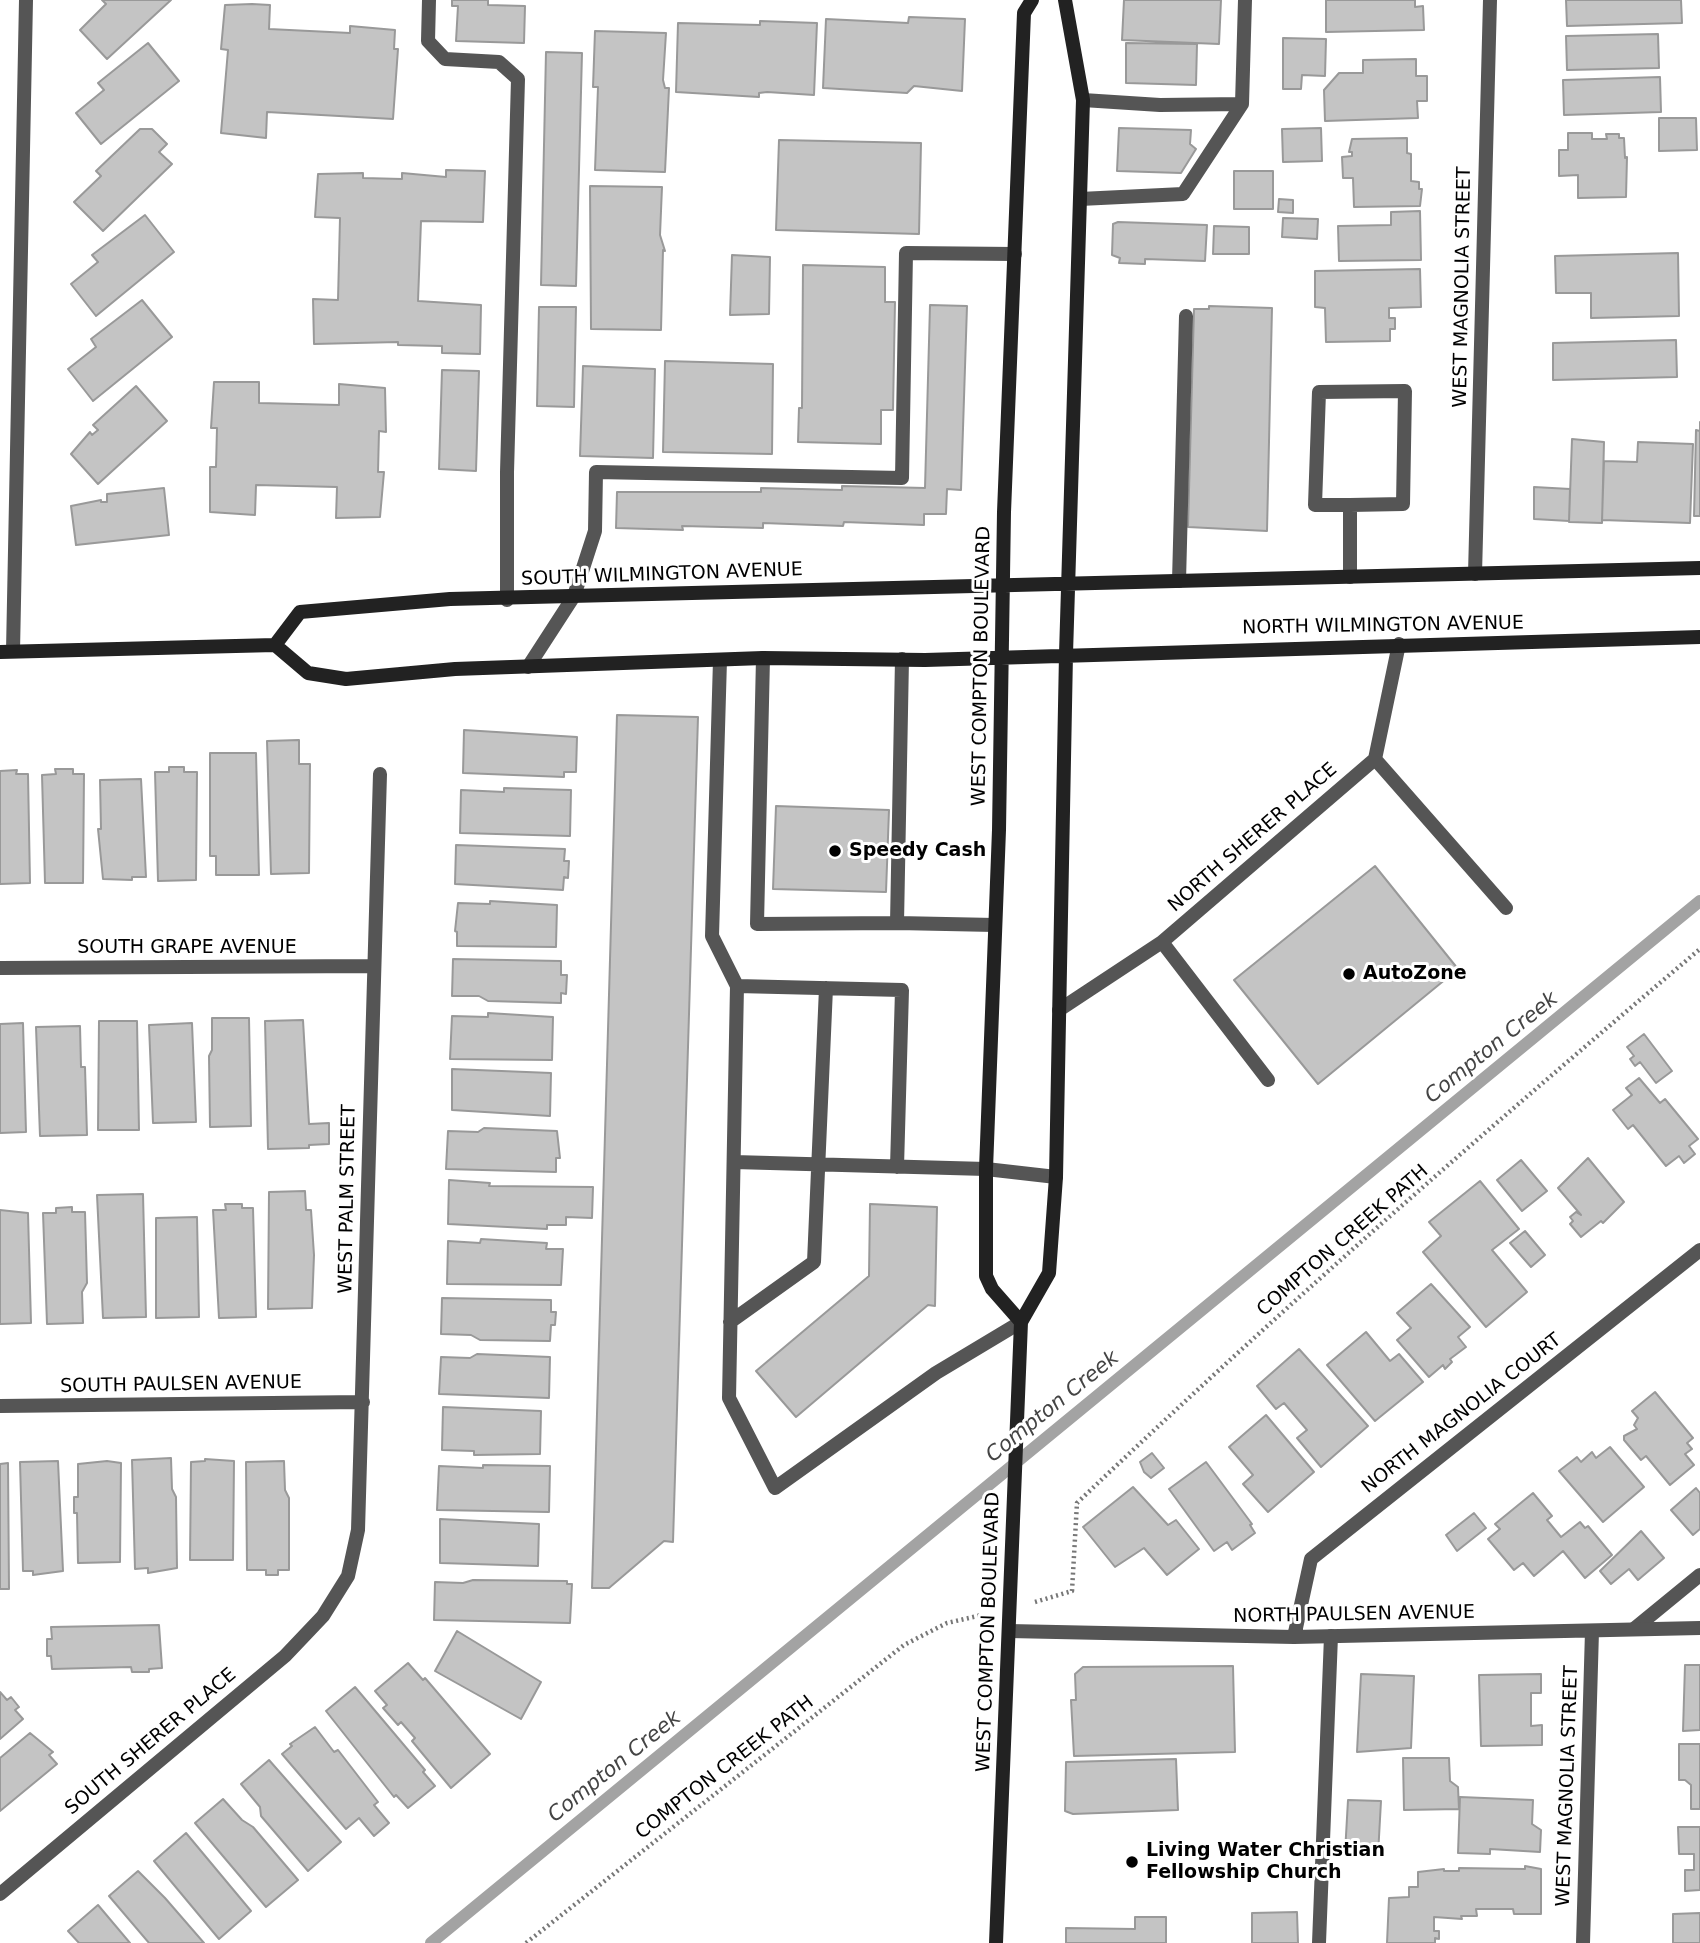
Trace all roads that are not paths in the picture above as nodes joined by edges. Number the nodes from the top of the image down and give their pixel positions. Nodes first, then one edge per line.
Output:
1 (26, 0) edge
2 (429, 0) edge
3 (1032, 0) edge
4 (1065, 0) edge
5 (1245, 0) edge
6 (1490, 0) edge
7 (1083, 100) junction
8 (1242, 104) junction
9 (1080, 199) junction
10 (1014, 254) junction
11 (1186, 316) dead end
12 (1350, 505) junction
13 (1700, 568) edge
14 (1475, 574) junction
15 (1350, 577) junction
16 (1180, 581) junction
17 (1068, 583) junction
18 (1002, 586) junction
19 (574, 596) junction
20 (507, 600) junction
21 (1700, 637) edge
22 (1398, 644) junction
23 (275, 645) junction
24 (7, 651) edge
25 (1066, 654) junction
26 (1002, 657) junction
27 (762, 658) junction
28 (902, 659) junction
29 (720, 660) junction
30 (528, 667) junction
31 (1375, 759) junction
32 (380, 774) dead end
33 (1506, 908) dead end
34 (897, 923) junction
35 (995, 925) junction
36 (1162, 942) junction
37 (373, 966) junction
38 (0, 968) edge
39 (737, 986) junction
40 (826, 988) junction
41 (1059, 1010) junction
42 (1268, 1080) dead end
43 (734, 1161) junction
44 (819, 1164) junction
45 (897, 1167) junction
46 (986, 1169) junction
47 (1056, 1177) junction
48 (1700, 1250) edge
49 (730, 1322) junction
50 (1021, 1322) junction
51 (363, 1402) junction
52 (0, 1406) edge
53 (1700, 1575) edge
54 (323, 1616) joint
55 (1700, 1628) edge
56 (1634, 1629) junction
57 (1592, 1630) junction
58 (1009, 1631) junction
59 (1331, 1636) junction
60 (1294, 1637) junction
61 (0, 1894) edge
62 (996, 1943) edge
63 (1320, 1943) edge
64 (1583, 1943) edge

1 - 24 street
2 - 20 street
3 - 10 main road, WEST COMPTON BOULEVARD
4 - 7 main road, WEST COMPTON BOULEVARD
5 - 8 street
6 - 14 street, WEST MAGNOLIA STREET
7 - 8 street
7 - 9 main road, WEST COMPTON BOULEVARD
8 - 9 street
9 - 17 main road, WEST COMPTON BOULEVARD
10 - 18 main road, WEST COMPTON BOULEVARD
10 - 19 street
11 - 16 street
12 - 12 street
12 - 15 street
13 - 14 main road
14 - 15 main road
15 - 16 main road
16 - 17 main road
17 - 18 main road, SOUTH WILMINGTON AVENUE
17 - 25 main road, WEST COMPTON BOULEVARD
18 - 19 main road, SOUTH WILMINGTON AVENUE
18 - 26 main road, WEST COMPTON BOULEVARD
19 - 20 main road, SOUTH WILMINGTON AVENUE
19 - 30 street
20 - 23 main road, SOUTH WILMINGTON AVENUE
21 - 22 main road, NORTH WILMINGTON AVENUE
22 - 25 main road, NORTH WILMINGTON AVENUE
22 - 31 street
23 - 24 main road
23 - 30 main road
25 - 26 main road
25 - 41 main road, WEST COMPTON BOULEVARD
26 - 28 main road
26 - 35 main road, WEST COMPTON BOULEVARD
27 - 28 main road
27 - 29 main road
27 - 34 street
28 - 34 street
29 - 30 main road
29 - 39 street
31 - 33 street
31 - 36 street, NORTH SHERER PLACE
32 - 37 street, WEST PALM STREET
34 - 35 street
35 - 46 main road, WEST COMPTON BOULEVARD
36 - 41 street, NORTH SHERER PLACE
36 - 42 street
37 - 38 street, SOUTH GRAPE AVENUE
37 - 51 street, WEST PALM STREET
39 - 40 street
39 - 43 street
40 - 44 street
40 - 45 street
41 - 47 main road, WEST COMPTON BOULEVARD
43 - 44 street
43 - 49 street
44 - 45 street
44 - 49 street
45 - 46 street
46 - 47 street
46 - 50 main road, WEST COMPTON BOULEVARD
47 - 50 main road, WEST COMPTON BOULEVARD
48 - 60 street, NORTH MAGNOLIA COURT
49 - 50 street
50 - 58 main road, WEST COMPTON BOULEVARD
51 - 52 street, SOUTH PAULSEN AVENUE
51 - 54 street, WEST PALM STREET
53 - 56 street
54 - 61 street, SOUTH SHERER PLACE
55 - 56 street, NORTH PAULSEN AVENUE
56 - 57 street, NORTH PAULSEN AVENUE
57 - 59 street, NORTH PAULSEN AVENUE
57 - 64 street, WEST MAGNOLIA STREET
58 - 60 street, NORTH PAULSEN AVENUE
58 - 62 main road, WEST COMPTON BOULEVARD
59 - 60 street, NORTH PAULSEN AVENUE
59 - 63 street

